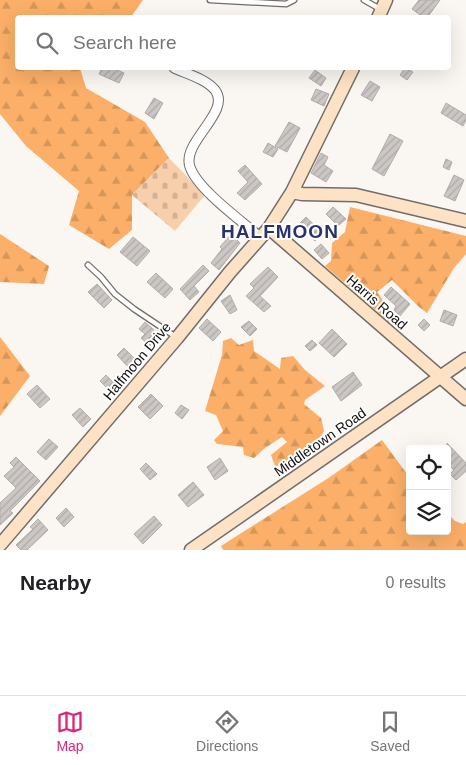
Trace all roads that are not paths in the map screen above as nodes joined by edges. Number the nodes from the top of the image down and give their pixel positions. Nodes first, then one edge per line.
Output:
1 (210, 0) edge
2 (294, 0) edge
3 (364, 0) edge
4 (382, 9) edge
5 (178, 70) edge
6 (352, 70) edge
7 (292, 192) junction
8 (466, 221) edge
9 (265, 233) junction
10 (88, 265) dead end
11 (177, 338) junction
12 (466, 359) edge
13 (440, 376) junction
14 (466, 399) edge
15 (0, 546) edge
16 (191, 550) edge

1 - 2 lane
3 - 4 lane
5 - 9 street
6 - 7 street, Halfmoon Drive
7 - 8 street
7 - 9 street, Halfmoon Drive
9 - 11 street, Halfmoon Drive
9 - 13 street, Harris Road
10 - 11 lane
11 - 15 street, Halfmoon Drive
12 - 13 street, Middletown Road
13 - 14 street, Harris Road
13 - 16 street, Middletown Road

